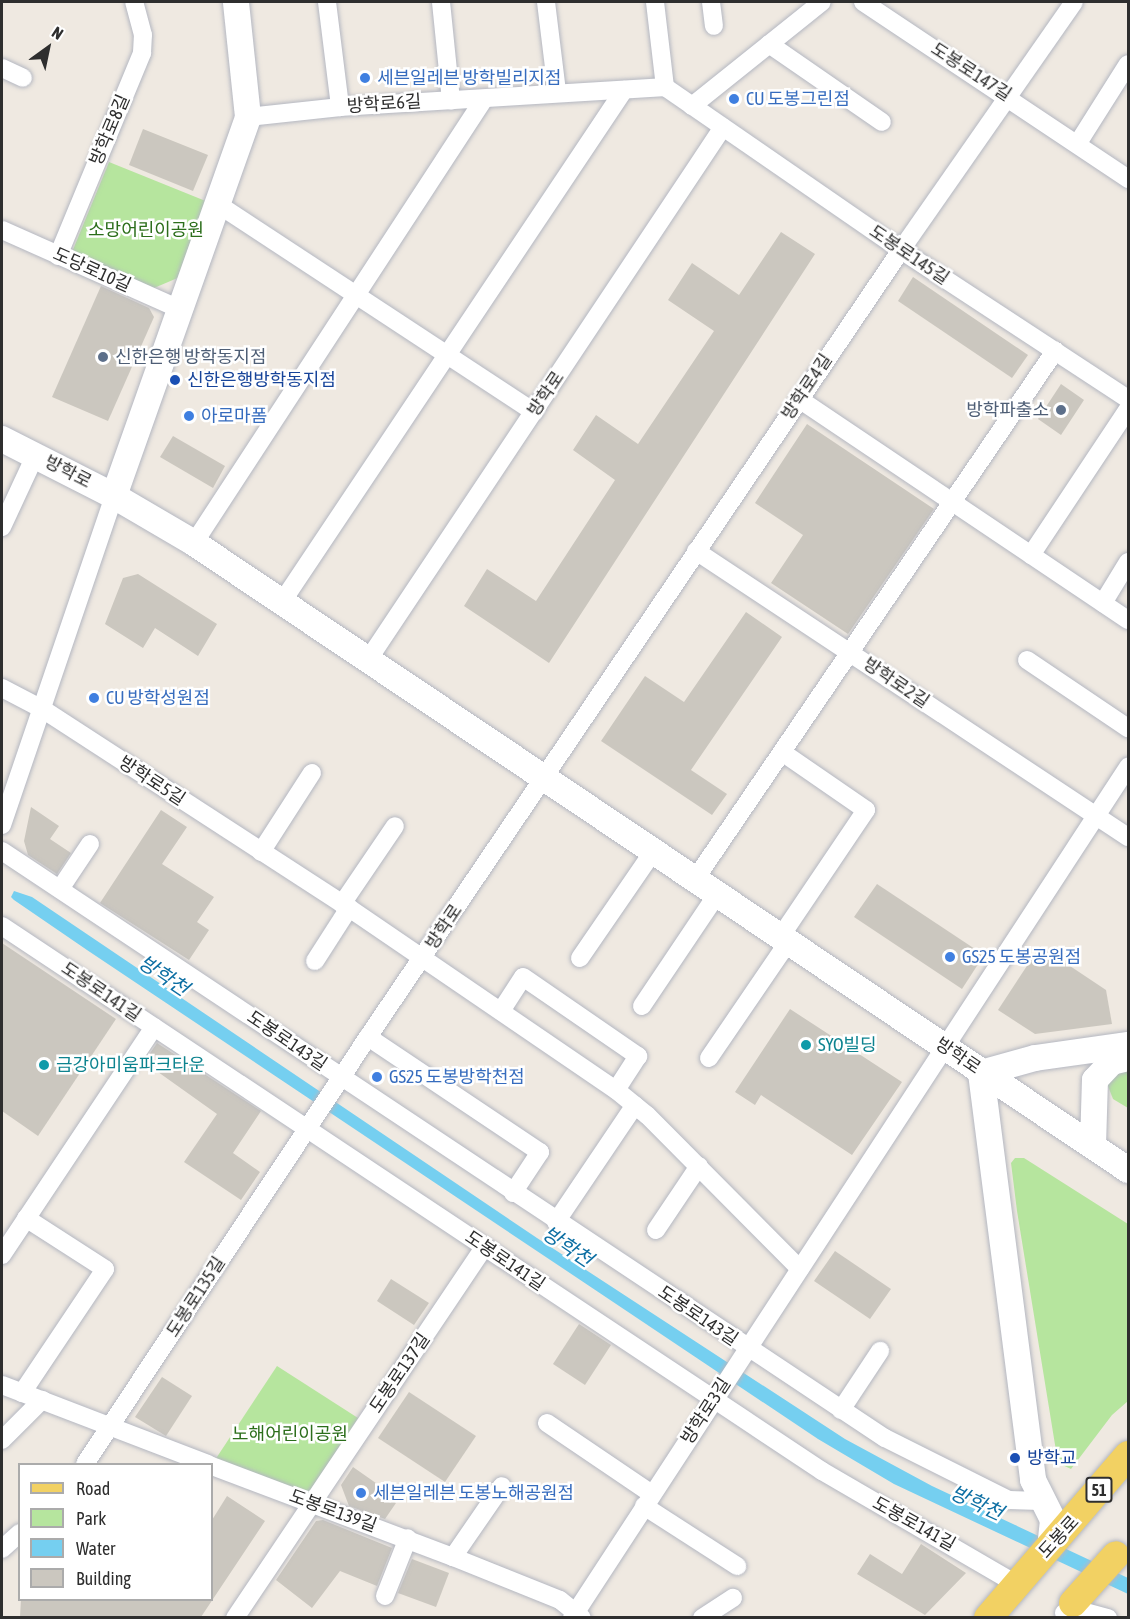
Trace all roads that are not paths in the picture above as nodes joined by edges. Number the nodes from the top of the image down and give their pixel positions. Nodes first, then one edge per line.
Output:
1 (134, 2) edge
2 (236, 2) edge
3 (327, 2) edge
4 (441, 2) edge
5 (546, 2) edge
6 (654, 2) edge
7 (711, 2) edge
8 (822, 2) edge
9 (863, 2) edge
10 (1074, 2) edge
11 (714, 26) dead end
12 (769, 44) junction
13 (1128, 64) edge
14 (2, 68) edge
15 (23, 78) dead end
16 (665, 87) junction
17 (624, 90) junction
18 (557, 92) junction
19 (1008, 96) junction
20 (484, 99) junction
21 (452, 100) junction
22 (340, 106) junction
23 (692, 106) junction
24 (248, 117) junction
25 (882, 122) dead end
26 (723, 127) junction
27 (1078, 143) junction
28 (1125, 170) edge
29 (219, 205) junction
30 (2, 230) edge
31 (901, 250) junction
32 (58, 256) junction
33 (358, 294) junction
34 (182, 310) junction
35 (1055, 351) junction
36 (448, 354) junction
37 (800, 399) junction
38 (1128, 399) edge
39 (1128, 409) edge
40 (534, 412) junction
41 (2, 439) edge
42 (35, 456) junction
43 (114, 496) junction
44 (954, 503) junction
45 (2, 527) edge
46 (194, 543) junction
47 (696, 551) junction
48 (1031, 555) junction
49 (1128, 562) edge
50 (282, 602) junction
51 (1102, 603) junction
52 (1128, 620) edge
53 (851, 653) junction
54 (368, 660) junction
55 (1026, 660) dead end
56 (2, 688) edge
57 (44, 710) junction
58 (1128, 728) edge
59 (782, 752) junction
60 (1128, 766) edge
61 (312, 773) dead end
62 (546, 776) junction
63 (1095, 815) junction
64 (2, 825) edge
65 (395, 826) dead end
66 (1128, 837) edge
67 (90, 844) dead end
68 (655, 849) junction
69 (2, 851) edge
70 (261, 852) junction
71 (696, 878) junction
72 (60, 889) junction
73 (718, 893) junction
74 (346, 906) junction
75 (2, 926) edge
76 (784, 939) junction
77 (423, 958) junction
78 (580, 958) dead end
79 (315, 961) dead end
80 (642, 1006) dead end
81 (501, 1011) junction
82 (154, 1027) junction
83 (368, 1037) junction
84 (1128, 1046) edge
85 (946, 1048) junction
86 (709, 1058) dead end
87 (1128, 1058) edge
88 (981, 1073) junction
89 (341, 1078) junction
90 (616, 1090) junction
91 (635, 1105) junction
92 (307, 1130) junction
93 (1093, 1146) junction
94 (699, 1166) junction
95 (1128, 1170) edge
96 (513, 1193) junction
97 (26, 1218) junction
98 (556, 1222) junction
99 (656, 1230) dead end
100 (484, 1248) junction
101 (2, 1256) edge
102 (800, 1269) junction
103 (747, 1348) junction
104 (880, 1351) dead end
105 (2, 1385) edge
106 (22, 1393) junction
107 (712, 1399) junction
108 (42, 1400) junction
109 (841, 1410) junction
110 (547, 1423) dead end
111 (112, 1426) junction
112 (2, 1440) edge
113 (1128, 1455) edge
114 (86, 1463) edge
115 (205, 1463) edge
116 (213, 1466) edge
117 (502, 1486) dead end
118 (648, 1500) junction
119 (1040, 1501) junction
120 (312, 1504) junction
121 (18, 1535) edge
122 (408, 1538) junction
123 (1125, 1545) edge
124 (1050, 1547) junction
125 (2, 1550) edge
126 (453, 1557) junction
127 (738, 1566) dead end
128 (1019, 1580) junction
129 (385, 1596) dead end
130 (733, 1598) dead end
131 (1066, 1611) edge
132 (577, 1615) edge
133 (235, 1617) edge
134 (702, 1617) edge
135 (988, 1617) edge
136 (1108, 1617) edge

1 - 32 street, 방학로8길
2 - 24 main road
3 - 22 street
4 - 21 street
5 - 18 street
6 - 16 street
7 - 11 street
8 - 12 street
9 - 19 street, 도봉로147길
10 - 19 street, 방학로4길
12 - 23 street
12 - 25 street
13 - 27 street
14 - 15 street
16 - 17 street, 방학로6길
16 - 23 street, 도봉로145길
17 - 18 street, 방학로6길
17 - 36 street
18 - 20 street, 방학로6길
19 - 27 street, 도봉로147길
19 - 31 street, 방학로4길
20 - 21 street, 방학로6길
20 - 33 street
21 - 22 street, 방학로6길
22 - 24 street, 방학로6길
23 - 26 street, 도봉로145길
24 - 29 main road
26 - 31 street, 도봉로145길
26 - 40 street, 방학로
27 - 28 street, 도봉로147길
29 - 33 street
29 - 34 main road
30 - 32 street, 도당로10길
31 - 35 street, 도봉로145길
31 - 37 street, 방학로4길
32 - 34 street, 도당로10길
33 - 36 street
33 - 46 street
34 - 43 main road
35 - 38 street, 도봉로145길
35 - 44 street
36 - 40 street
36 - 50 street
37 - 44 street
37 - 47 street, 방학로4길
39 - 48 street
40 - 54 street, 방학로
41 - 42 main road, 방학로
42 - 43 main road, 방학로
42 - 45 street, 방학로
43 - 46 main road, 방학로
43 - 57 street
44 - 48 street
44 - 53 street
46 - 50 main road, 방학로
47 - 53 street, 방학로2길
47 - 62 street, 방학로4길
48 - 51 street
49 - 51 street
50 - 54 main road, 방학로
51 - 52 street
53 - 59 street
53 - 63 street, 방학로2길
54 - 62 main road, 방학로
55 - 58 street
56 - 57 street, 방학로5길
57 - 64 street
57 - 70 street, 방학로5길
59 - 71 street
59 - 76 street
60 - 63 street
61 - 70 street
62 - 68 main road, 방학로
62 - 77 street, 방학로
63 - 66 street, 방학로2길
63 - 85 street
65 - 74 street
67 - 72 street
68 - 71 main road, 방학로
68 - 78 street
69 - 72 street, 도봉로143길
70 - 74 street, 방학로5길
71 - 73 main road, 방학로
72 - 89 street, 도봉로143길
73 - 76 main road, 방학로
73 - 80 street
74 - 77 street, 방학로5길
74 - 79 street
75 - 82 street, 도봉로141길
76 - 85 main road, 방학로
76 - 86 street
77 - 81 street
77 - 83 street, 방학로
81 - 90 street
81 - 90 street
82 - 92 street, 도봉로141길
82 - 97 street
83 - 89 street, 방학로
83 - 96 street
84 - 88 main road
85 - 88 main road, 방학로
85 - 102 street, 방학로3길
87 - 93 main road
88 - 93 main road, 방학로
88 - 119 main road
89 - 92 street, 도봉로135길
89 - 96 street, 도봉로143길
90 - 91 street
91 - 94 street
91 - 98 street
92 - 100 street, 도봉로141길
92 - 111 street, 도봉로135길
93 - 95 main road, 방학로
94 - 99 street
94 - 102 street
96 - 98 street, 도봉로143길
97 - 101 street
97 - 106 street
98 - 103 street, 도봉로143길
100 - 107 street, 도봉로141길
100 - 120 street, 도봉로137길
102 - 103 street, 방학로3길
103 - 107 street, 방학로3길
103 - 109 street, 도봉로143길
104 - 109 street
105 - 106 street, 도봉로139길
106 - 108 street, 도봉로139길
107 - 118 street, 방학로3길
107 - 128 street, 도봉로141길
108 - 111 street, 도봉로139길
108 - 112 street
109 - 119 street, 도봉로143길
110 - 118 street
111 - 114 street, 도봉로135길
111 - 115 street, 도봉로139길
113 - 124 main road, 도봉로 / 51
116 - 120 street, 도봉로139길
117 - 126 street
118 - 127 street
118 - 132 street, 방학로3길
119 - 124 main road
120 - 122 street, 도봉로139길
120 - 133 street, 도봉로137길
121 - 125 street
122 - 126 street, 도봉로139길
122 - 129 street
123 - 131 main road
124 - 128 main road, 도봉로 / 51
126 - 132 street, 도봉로139길
128 - 135 main road, 도봉로 / 51
130 - 134 street
131 - 136 street

